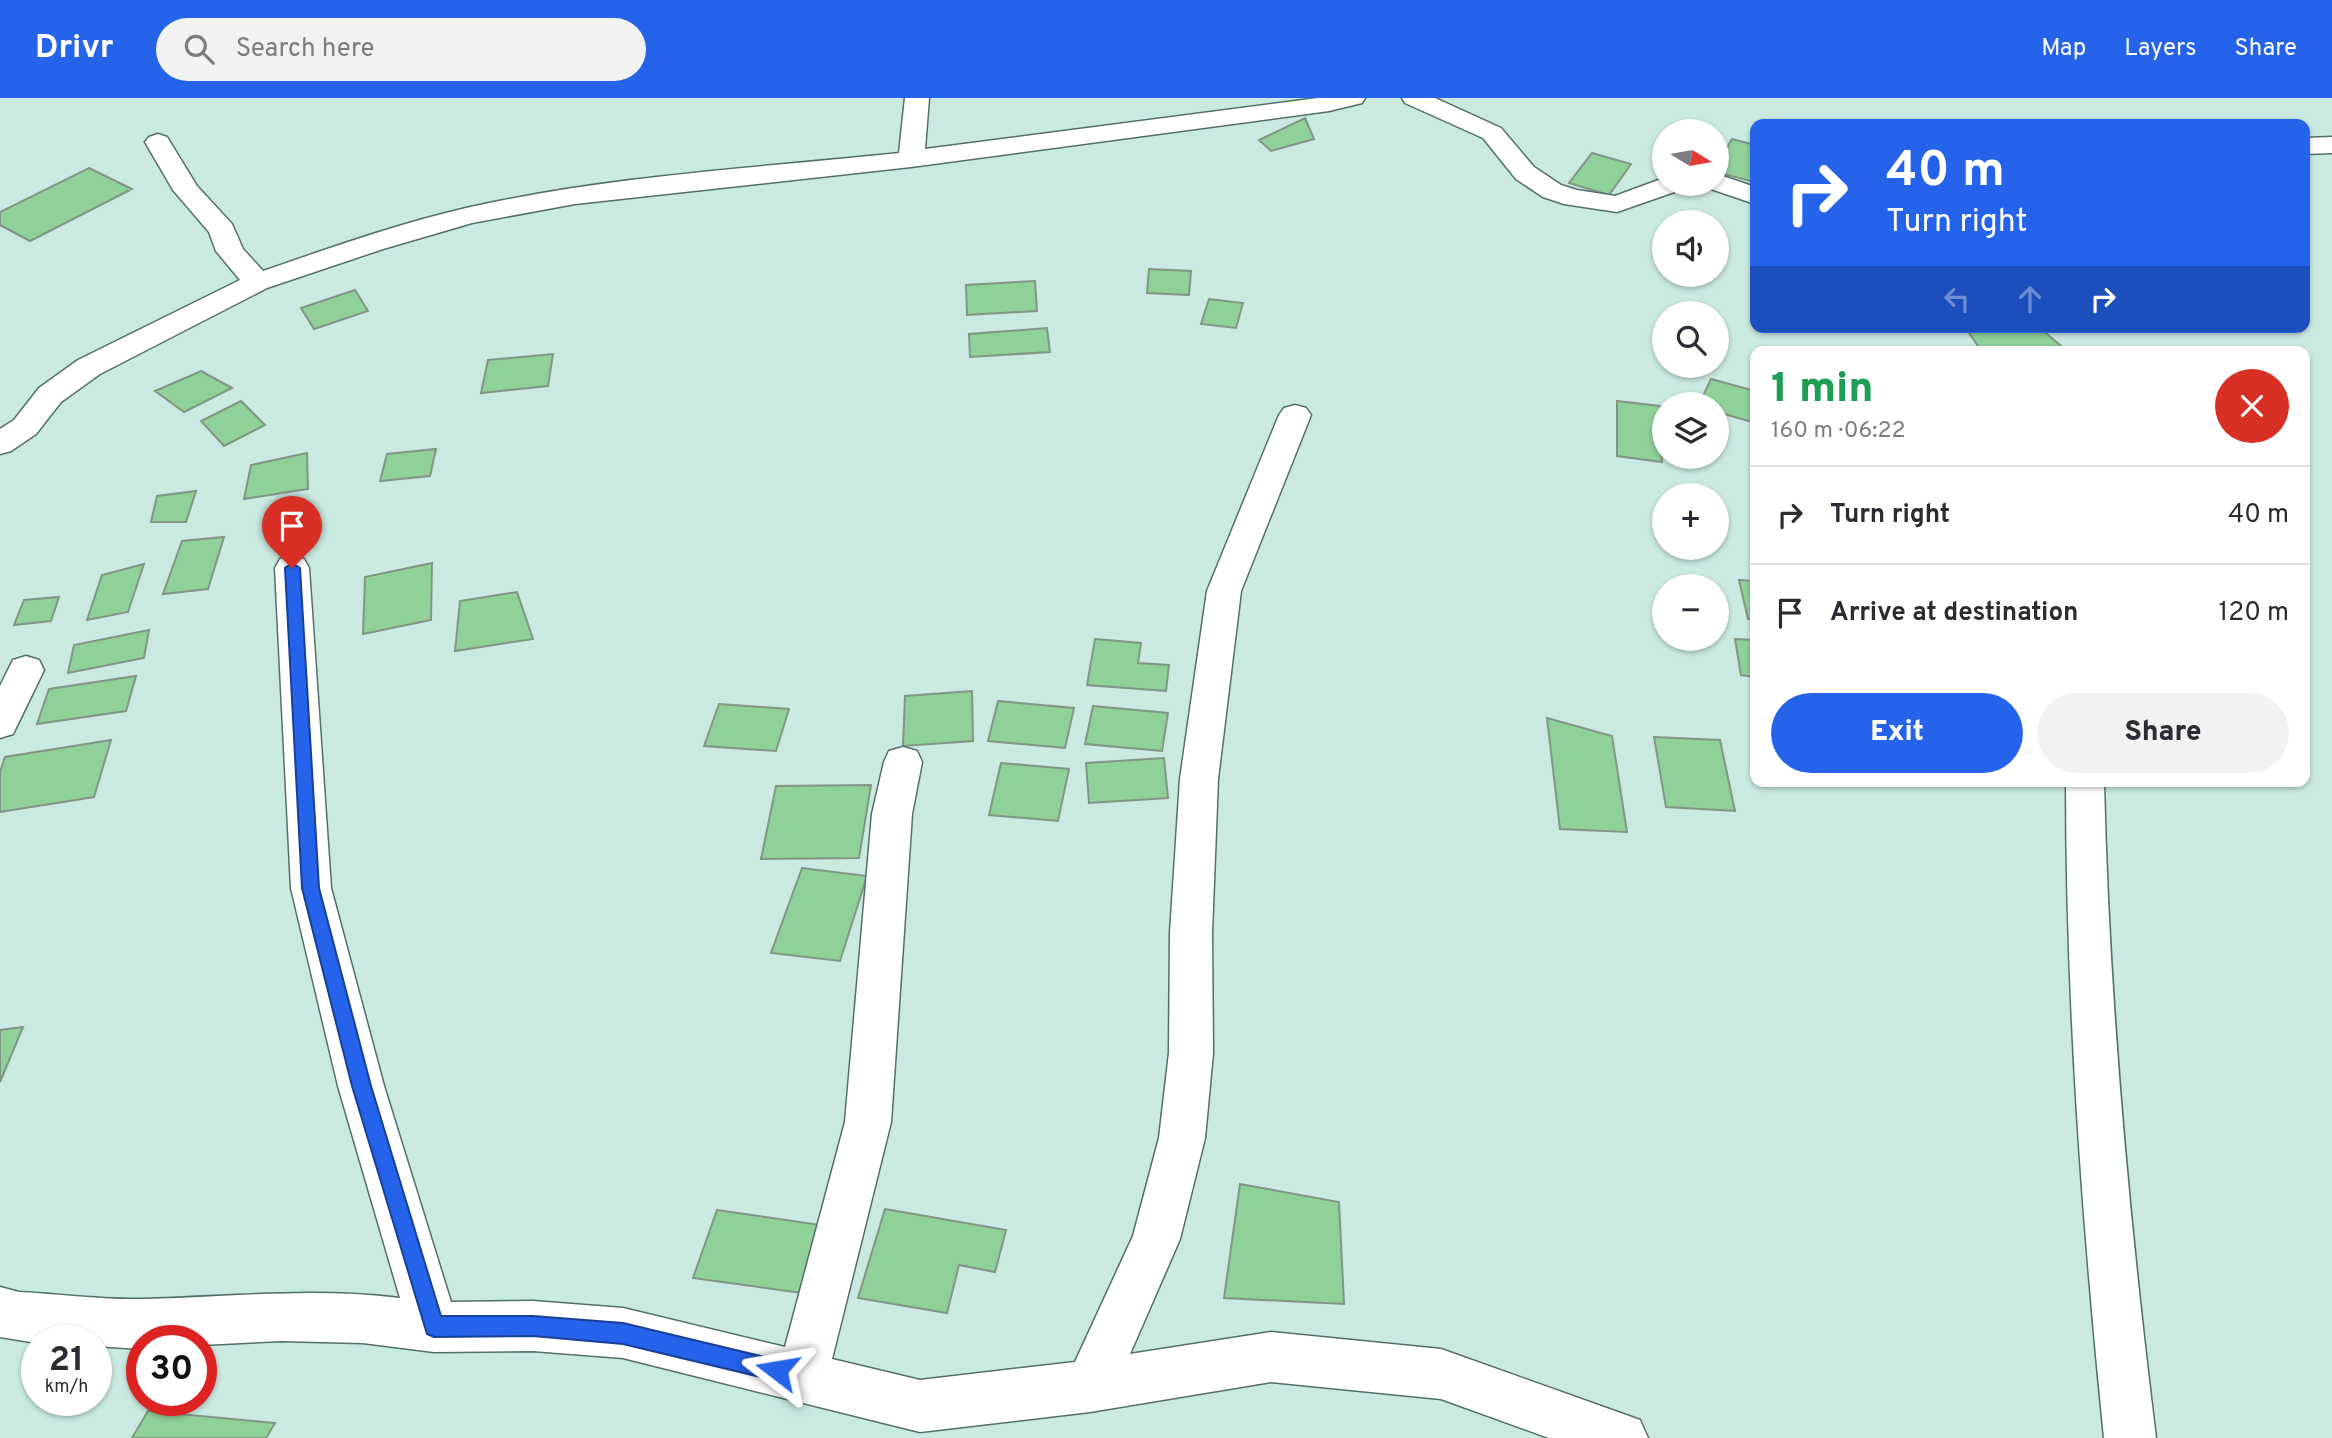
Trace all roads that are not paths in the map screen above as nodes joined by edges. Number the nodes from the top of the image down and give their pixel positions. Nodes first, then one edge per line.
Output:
1 (917, 98) edge
2 (1353, 98) edge
3 (1414, 98) edge
4 (158, 142) dead end
5 (2332, 145) edge
6 (2310, 146) edge
7 (911, 159) junction
8 (1729, 187) edge
9 (1652, 191) edge
10 (1750, 195) edge
11 (257, 282) junction
12 (1295, 415) dead end
13 (0, 444) edge
14 (292, 568) dead end
15 (26, 670) dead end
16 (0, 724) edge
17 (903, 762) dead end
18 (2085, 787) edge
19 (0, 1312) edge
20 (434, 1327) junction
21 (802, 1377) junction
22 (1090, 1386) junction
23 (1622, 1438) edge
24 (2130, 1438) edge

1 - 7 street
2 - 7 street
3 - 9 street
4 - 11 street
5 - 6 street
7 - 11 street
8 - 10 street
11 - 13 street
12 - 22 street
14 - 20 street
15 - 16 street
17 - 21 street
18 - 24 street
19 - 20 street
20 - 21 street
21 - 22 street
22 - 23 street

